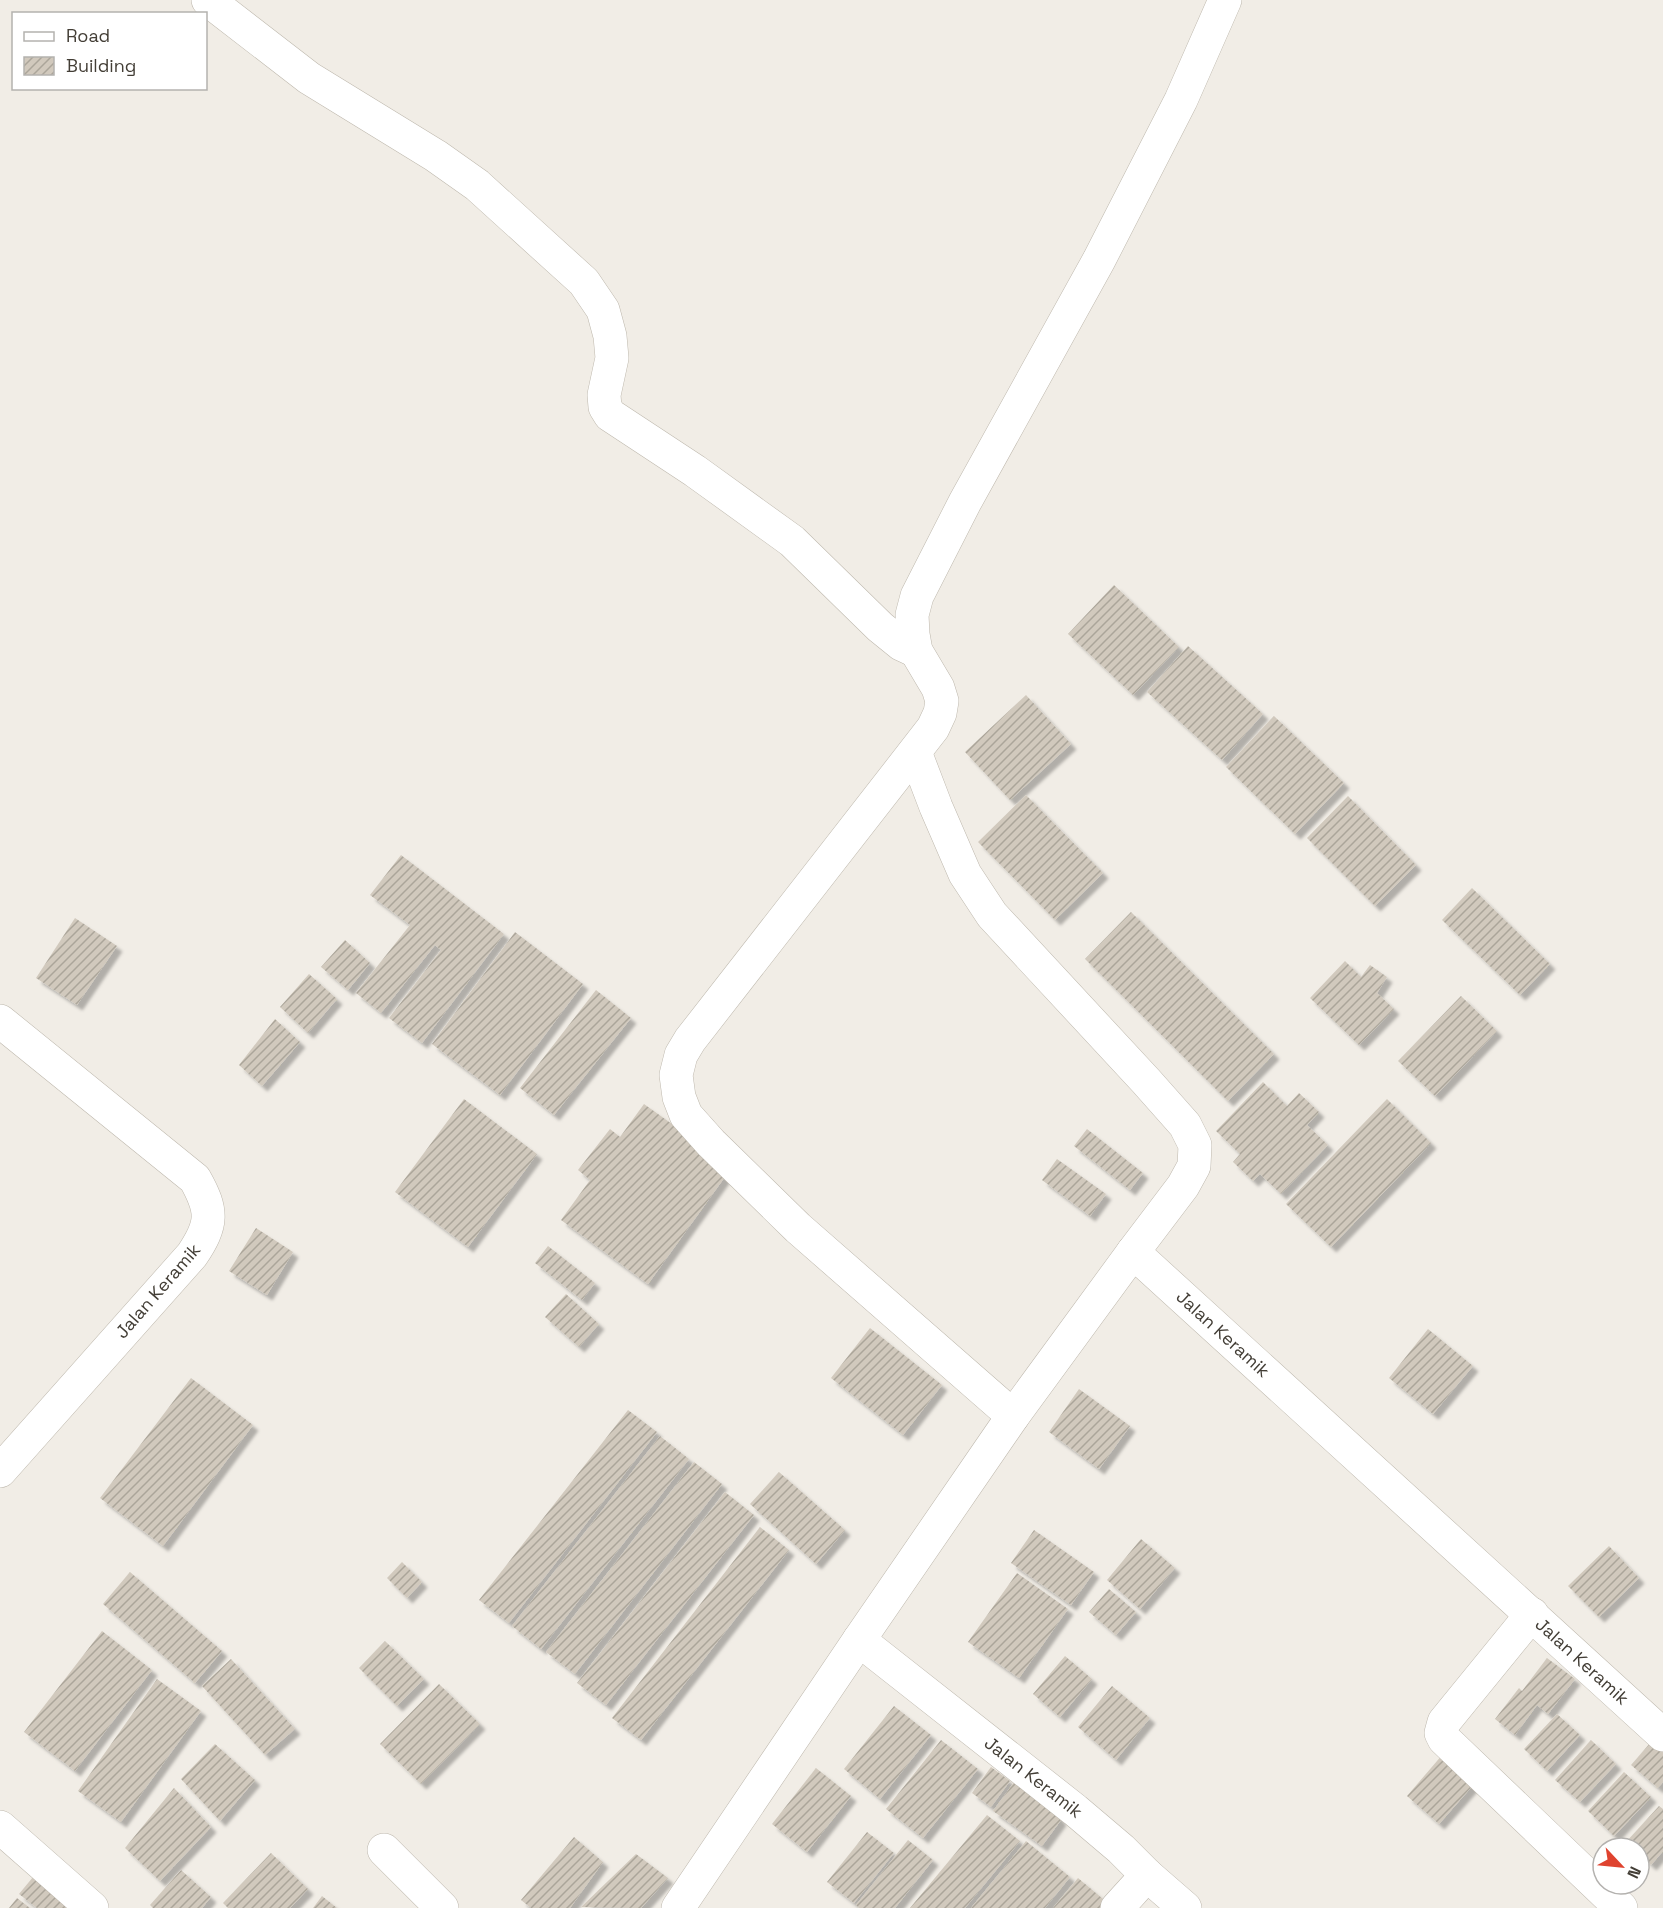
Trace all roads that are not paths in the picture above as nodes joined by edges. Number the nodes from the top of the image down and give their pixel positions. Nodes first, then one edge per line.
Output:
1 (208, 0) edge
2 (1225, 0) edge
3 (916, 651) junction
4 (915, 752) junction
5 (0, 1021) edge
6 (1133, 1252) junction
7 (1013, 1416) junction
8 (0, 1471) edge
9 (1532, 1614) junction
10 (859, 1640) junction
11 (1663, 1735) edge
12 (0, 1827) edge
13 (384, 1850) dead end
14 (1147, 1875) junction
15 (92, 1908) edge
16 (442, 1908) edge
17 (678, 1908) edge
18 (1117, 1908) edge
19 (1185, 1908) edge
20 (1621, 1908) edge

1 - 3 street
2 - 3 street
3 - 4 street
4 - 6 street
4 - 7 street
5 - 8 street, Jalan Keramik
6 - 7 street
6 - 9 street, Jalan Keramik
7 - 10 street
9 - 11 street, Jalan Keramik
9 - 20 street
10 - 14 street, Jalan Keramik
10 - 17 street
12 - 15 street
13 - 16 street
14 - 18 street
14 - 19 street, Jalan Keramik

